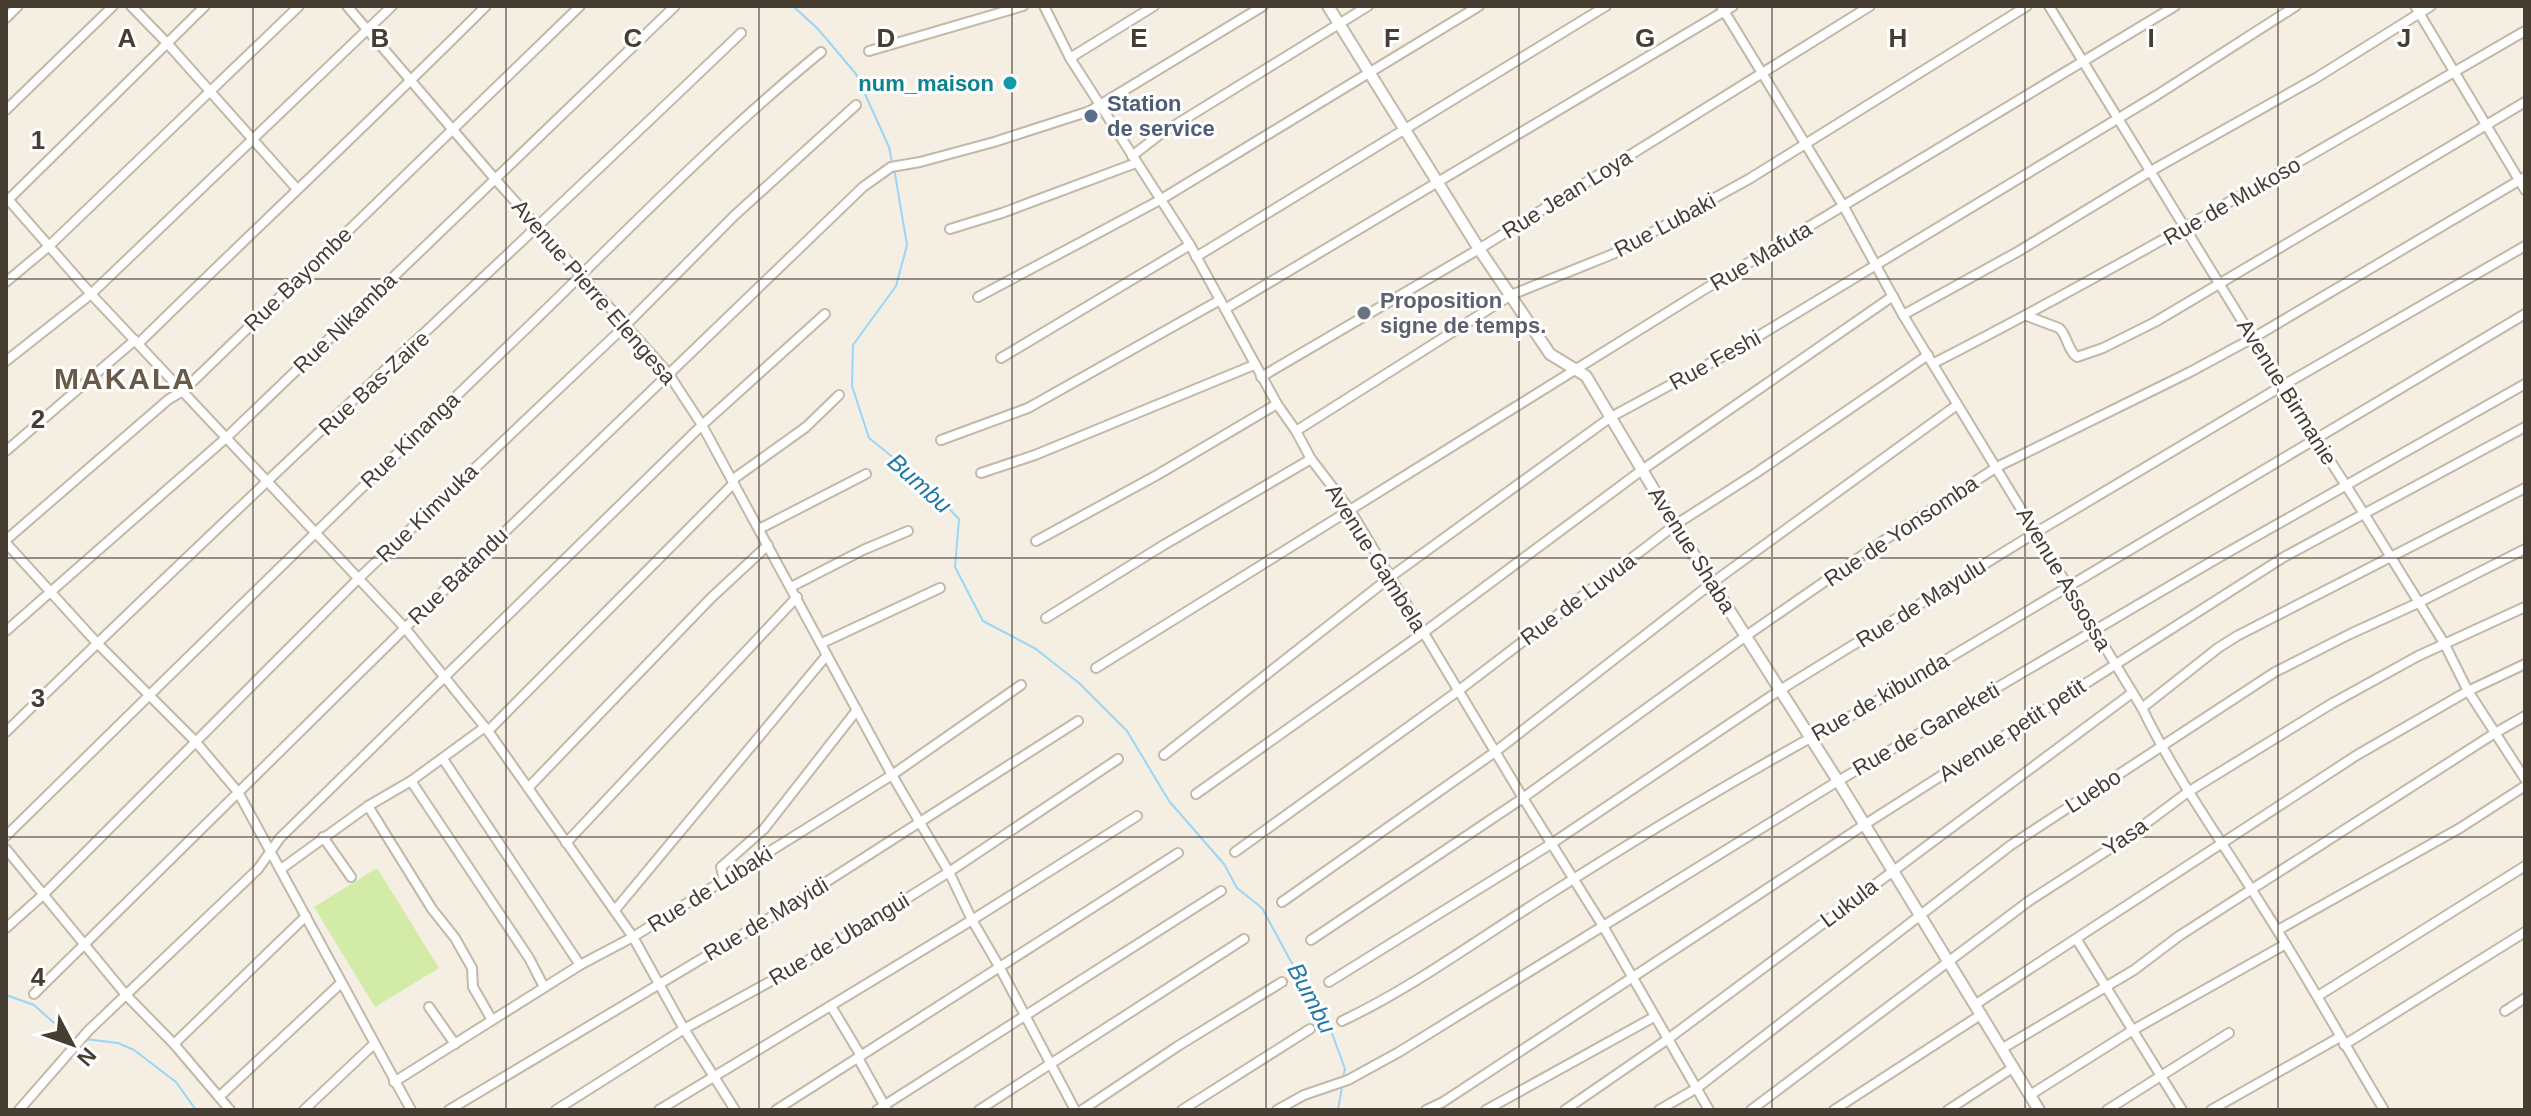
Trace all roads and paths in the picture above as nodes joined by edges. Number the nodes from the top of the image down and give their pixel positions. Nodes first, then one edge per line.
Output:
1 (18, 6) edge
2 (113, 6) edge
3 (131, 6) edge
4 (205, 6) edge
5 (299, 6) edge
6 (347, 6) edge
7 (392, 6) edge
8 (486, 6) edge
9 (580, 6) edge
10 (675, 6) edge
11 (1023, 6) edge
12 (1044, 6) edge
13 (1154, 6) edge
14 (1263, 6) edge
15 (1328, 6) edge
16 (1368, 6) edge
17 (1479, 6) edge
18 (1606, 6) edge
19 (1733, 6) edge
20 (1870, 6) edge
21 (2027, 6) edge
22 (2049, 6) edge
23 (2175, 6) edge
24 (2296, 6) edge
25 (2431, 6) edge
26 (1722, 9) edge
27 (2417, 9) edge
28 (6, 18) edge
29 (1339, 23) junction
30 (367, 29) junction
31 (2525, 31) edge
32 (741, 33) dead end
33 (167, 43) junction
34 (869, 51) dead end
35 (821, 52) dead end
36 (1070, 58) junction
37 (2082, 62) junction
38 (1370, 72) junction
39 (1762, 72) junction
40 (2454, 72) junction
41 (413, 80) junction
42 (210, 92) junction
43 (2525, 102) edge
44 (856, 105) dead end
45 (1100, 106) junction
46 (6, 110) edge
47 (2117, 119) junction
48 (2486, 124) junction
49 (1405, 127) junction
50 (452, 129) junction
51 (252, 140) junction
52 (1806, 143) junction
53 (1134, 159) junction
54 (2149, 172) junction
55 (495, 179) junction
56 (2522, 179) edge
57 (1440, 183) junction
58 (297, 189) junction
59 (2525, 190) edge
60 (7, 198) edge
61 (1160, 200) junction
62 (1844, 207) junction
63 (538, 228) junction
64 (2186, 228) junction
65 (950, 229) dead end
66 (1190, 245) junction
67 (2525, 246) edge
68 (48, 247) junction
69 (1479, 249) junction
70 (1196, 257) junction
71 (1876, 264) junction
72 (582, 275) junction
73 (6, 282) edge
74 (2220, 284) junction
75 (91, 294) junction
76 (1511, 295) junction
77 (1893, 296) junction
78 (978, 297) dead end
79 (1220, 300) junction
80 (1225, 309) junction
81 (825, 314) dead end
82 (2525, 314) edge
83 (1903, 315) junction
84 (2027, 316) junction
85 (626, 325) junction
86 (2253, 338) junction
87 (137, 342) junction
88 (1001, 358) dead end
89 (1931, 359) junction
90 (6, 361) edge
91 (1254, 365) junction
92 (1578, 370) junction
93 (668, 373) junction
94 (1261, 377) junction
95 (2525, 384) edge
96 (2282, 386) junction
97 (183, 391) junction
98 (839, 395) dead end
99 (1277, 404) junction
100 (1957, 405) junction
101 (1611, 417) junction
102 (702, 425) junction
103 (2525, 427) edge
104 (1296, 431) junction
105 (226, 438) junction
106 (2315, 438) junction
107 (941, 440) dead end
108 (6, 451) edge
109 (1311, 459) junction
110 (1997, 467) junction
111 (1642, 470) junction
112 (981, 473) dead end
113 (866, 474) dead end
114 (733, 481) junction
115 (267, 483) junction
116 (2346, 485) junction
117 (2525, 488) edge
118 (1350, 510) junction
119 (2363, 512) junction
120 (1675, 525) junction
121 (759, 529) junction
122 (908, 531) dead end
123 (315, 532) junction
124 (2035, 533) junction
125 (1036, 541) dead end
126 (6, 542) edge
127 (768, 545) junction
128 (2525, 549) edge
129 (2390, 558) junction
130 (359, 578) junction
131 (1389, 578) junction
132 (1712, 583) junction
133 (2069, 584) junction
134 (791, 587) junction
135 (940, 588) dead end
136 (51, 591) junction
137 (797, 597) junction
138 (2418, 603) junction
139 (2525, 607) edge
140 (1046, 618) dead end
141 (405, 628) junction
142 (2096, 630) junction
143 (6, 631) edge
144 (1423, 633) junction
145 (1746, 636) junction
146 (97, 643) junction
147 (822, 643) junction
148 (2444, 643) junction
149 (827, 655) junction
150 (2115, 664) junction
151 (2525, 664) edge
152 (1096, 668) dead end
153 (445, 677) junction
154 (1021, 685) dead end
155 (1780, 690) junction
156 (1458, 691) junction
157 (2468, 691) junction
158 (2132, 693) junction
159 (149, 696) junction
160 (2142, 708) junction
161 (857, 710) junction
162 (2525, 716) edge
163 (1078, 721) dead end
164 (487, 729) junction
165 (6, 732) edge
166 (2495, 733) junction
167 (1810, 738) junction
168 (195, 741) junction
169 (2161, 747) junction
170 (1495, 752) junction
171 (1164, 755) dead end
172 (443, 759) junction
173 (1118, 759) dead end
174 (892, 775) junction
175 (2525, 779) edge
176 (411, 781) junction
177 (1838, 781) junction
178 (2525, 786) edge
179 (528, 788) junction
180 (238, 792) junction
181 (2188, 792) junction
182 (1196, 794) dead end
183 (1523, 798) junction
184 (368, 806) junction
185 (1137, 816) dead end
186 (921, 824) junction
187 (1864, 825) junction
188 (6, 836) edge
189 (323, 837) junction
190 (566, 843) junction
191 (1551, 844) junction
192 (2222, 844) junction
193 (6, 849) edge
194 (270, 852) junction
195 (1235, 852) dead end
196 (1178, 853) dead end
197 (2525, 866) edge
198 (281, 869) junction
199 (1893, 870) junction
200 (949, 872) junction
201 (351, 877) dead end
202 (1574, 878) junction
203 (724, 880) junction
204 (2252, 890) junction
205 (1221, 891) dead end
206 (44, 894) junction
207 (1282, 902) dead end
208 (615, 910) junction
209 (1920, 914) junction
210 (306, 916) junction
211 (972, 920) junction
212 (1603, 926) junction
213 (6, 928) edge
214 (2278, 930) junction
215 (2525, 932) edge
216 (633, 937) junction
217 (1244, 939) dead end
218 (1311, 940) dead end
219 (2077, 940) junction
220 (85, 943) junction
221 (2286, 944) junction
222 (1950, 962) junction
223 (580, 965) junction
224 (1000, 968) junction
225 (1633, 977) junction
226 (1282, 982) dead end
227 (1329, 982) dead end
228 (660, 983) junction
229 (340, 984) junction
230 (544, 987) junction
231 (2106, 987) junction
232 (34, 994) dead end
233 (126, 995) junction
234 (2318, 996) junction
235 (2525, 998) edge
236 (831, 1006) junction
237 (429, 1007) dead end
238 (1979, 1009) junction
239 (2505, 1011) dead end
240 (1026, 1017) junction
241 (1654, 1017) junction
242 (492, 1020) junction
243 (1342, 1021) dead end
244 (684, 1029) junction
245 (1310, 1029) dead end
246 (2133, 1030) junction
247 (2229, 1033) dead end
248 (1668, 1039) junction
249 (2342, 1041) junction
250 (174, 1044) junction
251 (374, 1044) junction
252 (455, 1044) junction
253 (2003, 1048) junction
254 (860, 1057) junction
255 (1050, 1065) junction
256 (2014, 1067) junction
257 (2161, 1076) junction
258 (713, 1077) junction
259 (394, 1082) junction
260 (1697, 1088) junction
261 (2030, 1095) junction
262 (219, 1097) junction
263 (407, 1108) edge
264 (883, 1108) edge
265 (19, 1110) edge
266 (230, 1110) edge
267 (304, 1110) edge
268 (449, 1110) edge
269 (556, 1110) edge
270 (659, 1110) edge
271 (735, 1110) edge
272 (776, 1110) edge
273 (979, 1110) edge
274 (1075, 1110) edge
275 (1082, 1110) edge
276 (1182, 1110) edge
277 (1277, 1110) edge
278 (1426, 1110) edge
279 (1486, 1110) edge
280 (1565, 1110) edge
281 (1659, 1110) edge
282 (1709, 1110) edge
283 (1751, 1110) edge
284 (1834, 1110) edge
285 (1948, 1110) edge
286 (2039, 1110) edge
287 (2107, 1110) edge
288 (2182, 1110) edge
289 (2211, 1110) edge
290 (2384, 1110) edge

1 - 28 street
2 - 46 street
3 - 33 street
4 - 33 street
5 - 42 street
6 - 30 street, Avenue Pierre Elengesa
7 - 30 street
8 - 41 street
9 - 50 street, Rue Bayombe
10 - 55 street, Rue Nikamba
11 - 34 street
12 - 36 street, Avenue Gambela
13 - 36 street
14 - 45 street
15 - 29 street, Avenue Shaba
16 - 29 street
17 - 38 street
18 - 49 street
19 - 26 street
20 - 39 street, Rue Jean Loya
21 - 52 street, Rue Lubaki
22 - 37 street, Avenue Birmanie
23 - 37 street, Rue Mafuta
24 - 47 street, Rue Feshi
25 - 27 street
26 - 39 street, Avenue Assossa
26 - 57 street
27 - 40 street
27 - 54 street
29 - 38 street, Avenue Shaba
29 - 53 street
30 - 41 street, Avenue Pierre Elengesa
30 - 51 street
31 - 40 street, Rue de Mukoso
32 - 63 street, Rue Bas-Zaire
33 - 42 street
33 - 60 street
35 - 72 street, Rue Kinanga
36 - 45 street, Avenue Gambela
37 - 47 street, Avenue Birmanie
37 - 62 street, Rue Mafuta
38 - 49 street, Avenue Shaba
38 - 61 street
39 - 52 street, Avenue Assossa
39 - 69 street, Rue Jean Loya
40 - 48 street
40 - 64 street, Rue de Mukoso
41 - 50 street, Avenue Pierre Elengesa
41 - 58 street
42 - 51 street
42 - 68 street
43 - 48 street
44 - 85 street, Rue Kimvuka
45 - 53 street, Avenue Gambela
45 - 93 street, Rue Batandu
47 - 54 street, Avenue Birmanie
47 - 71 street, Rue Feshi
48 - 56 street
48 - 74 street
49 - 57 street, Avenue Shaba
49 - 70 street
50 - 55 street, Avenue Pierre Elengesa
50 - 97 street, Rue Bayombe
51 - 58 street
51 - 75 street
52 - 62 street, Avenue Assossa
52 - 76 street, Rue Lubaki
53 - 61 street, Avenue Gambela
53 - 65 street
54 - 64 street, Avenue Birmanie
54 - 83 street
55 - 63 street, Avenue Pierre Elengesa
55 - 105 street, Rue Nikamba
56 - 59 street
56 - 86 street, Rue de Yonsomba
57 - 69 street, Avenue Shaba
57 - 80 street
58 - 87 street
60 - 68 street
61 - 66 street, Avenue Gambela
61 - 78 street
62 - 71 street, Avenue Assossa
62 - 92 street, Rue Mafuta
63 - 72 street, Avenue Pierre Elengesa
63 - 115 street, Rue Bas-Zaire
64 - 74 street, Avenue Birmanie
64 - 84 street, Rue de Mukoso
66 - 70 street, Avenue Gambela
66 - 88 street
67 - 96 street, Rue de Mayulu
68 - 73 street
68 - 75 street
69 - 76 street, Avenue Shaba
69 - 94 street, Rue Jean Loya
70 - 79 street, Avenue Gambela
71 - 77 street, Avenue Assossa
71 - 101 street, Rue Feshi
72 - 85 street, Avenue Pierre Elengesa
72 - 123 street, Rue Kinanga
74 - 84 street
74 - 86 street, Avenue Birmanie
75 - 87 street
75 - 90 street
76 - 92 street, Avenue Shaba
76 - 104 street, Rue Lubaki
77 - 83 street, Avenue Assossa
77 - 111 street
79 - 80 street, Avenue Gambela
79 - 107 street
80 - 91 street, Avenue Gambela
81 - 102 street
82 - 106 street, Rue de kibunda
83 - 89 street, Avenue Assossa
84 - 89 street, Rue de Mukoso
85 - 93 street, Avenue Pierre Elengesa
85 - 130 street, Rue Kimvuka
86 - 96 street, Avenue Birmanie
86 - 110 street, Rue de Yonsomba
87 - 97 street
87 - 108 street
89 - 100 street, Avenue Assossa
89 - 120 street, Rue de Luvua
91 - 94 street, Avenue Gambela
91 - 112 street
92 - 101 street, Avenue Shaba
92 - 118 street, Rue Mafuta
93 - 102 street, Avenue Pierre Elengesa
93 - 141 street, Rue Batandu
94 - 99 street, Avenue Gambela
95 - 116 street, Rue de Ganeketi
96 - 106 street, Avenue Birmanie
96 - 124 street, Rue de Mayulu
97 - 105 street
97 - 126 street, Rue Bayombe
98 - 114 street
99 - 104 street, Avenue Gambela
99 - 125 street
100 - 110 street, Avenue Assossa
100 - 132 street
101 - 111 street, Avenue Shaba
101 - 131 street, Rue Feshi
102 - 114 street, Avenue Pierre Elengesa
102 - 153 street
103 - 119 street, Avenue petit petit
104 - 109 street, Avenue Gambela
105 - 115 street
105 - 136 street, Rue Nikamba
106 - 116 street, Avenue Birmanie
106 - 133 street, Rue de kibunda
109 - 118 street, Avenue Gambela
109 - 140 street
110 - 124 street, Avenue Assossa
110 - 145 street, Rue de Yonsomba
111 - 120 street, Avenue Shaba
111 - 144 street
113 - 121 street
114 - 121 street, Avenue Pierre Elengesa
114 - 164 street
115 - 123 street
115 - 146 street, Rue Bas-Zaire
116 - 119 street, Avenue Birmanie
116 - 142 street, Rue de Ganeketi
117 - 129 street
118 - 131 street, Avenue Gambela
118 - 152 street, Rue Mafuta
119 - 129 street, Avenue Birmanie
119 - 150 street, Avenue petit petit
120 - 132 street, Avenue Shaba
120 - 156 street, Rue de Luvua
121 - 127 street, Avenue Pierre Elengesa
122 - 134 street
123 - 130 street
123 - 159 street, Rue Kinanga
124 - 133 street, Avenue Assossa
124 - 155 street, Rue de Mayulu
126 - 136 street
127 - 134 street, Avenue Pierre Elengesa
127 - 179 street
128 - 138 street, Luebo
129 - 138 street, Avenue Birmanie
129 - 160 street
130 - 141 street
130 - 168 street, Rue Kimvuka
131 - 144 street, Avenue Gambela
131 - 171 street, Rue Feshi
132 - 145 street, Avenue Shaba
132 - 170 street
133 - 142 street, Avenue Assossa
133 - 167 street, Rue de kibunda
134 - 137 street, Avenue Pierre Elengesa
135 - 147 street
136 - 143 street, Rue Nikamba
136 - 146 street
137 - 147 street, Avenue Pierre Elengesa
137 - 190 street
138 - 148 street, Avenue Birmanie
138 - 169 street, Luebo
139 - 148 street, Yasa
141 - 153 street
141 - 180 street, Rue Batandu
142 - 150 street, Avenue Assossa
142 - 177 street, Rue de Ganeketi
144 - 156 street, Avenue Gambela
144 - 182 street
145 - 155 street, Avenue Shaba
145 - 183 street, Rue de Yonsomba
146 - 159 street
146 - 165 street, Rue Bas-Zaire
147 - 149 street, Avenue Pierre Elengesa
148 - 157 street, Avenue Birmanie
148 - 181 street, Yasa
149 - 161 street, Avenue Pierre Elengesa
149 - 208 street
150 - 158 street, Avenue Assossa
150 - 187 street, Avenue petit petit
151 - 157 street
153 - 164 street
153 - 194 street
154 - 174 street, Rue de Lubaki
155 - 167 street, Avenue Shaba
155 - 191 street, Rue de Mayulu
156 - 170 street, Avenue Gambela
156 - 195 street, Rue de Luvua
157 - 166 street, Avenue Birmanie
157 - 192 street
158 - 160 street, Avenue Assossa
158 - 199 street, Lukula
159 - 168 street
159 - 188 street, Rue Kinanga
160 - 169 street, Avenue Assossa
161 - 174 street, Avenue Pierre Elengesa
161 - 203 street
162 - 166 street
163 - 186 street, Rue de Mayidi
164 - 172 street
164 - 179 street
166 - 175 street, Avenue Birmanie
166 - 204 street
167 - 177 street, Avenue Shaba
167 - 202 street, Rue de kibunda
168 - 180 street
168 - 206 street, Rue Kimvuka
169 - 181 street, Avenue Assossa
169 - 209 street, Luebo
170 - 183 street, Avenue Gambela
170 - 207 street
172 - 176 street
172 - 223 street
173 - 200 street, Rue de Ubangui
174 - 186 street, Avenue Pierre Elengesa
174 - 203 street, Rue de Lubaki
176 - 184 street
176 - 230 street
177 - 187 street, Avenue Shaba
177 - 212 street, Rue de Ganeketi
178 - 214 street
179 - 190 street
180 - 194 street
180 - 220 street, Rue Batandu
181 - 192 street, Avenue Assossa
181 - 222 street, Yasa
183 - 191 street, Avenue Gambela
183 - 218 street, Rue de Yonsomba
184 - 189 street
184 - 242 street
185 - 211 street
186 - 200 street, Avenue Pierre Elengesa
186 - 228 street, Rue de Mayidi
187 - 199 street, Avenue Shaba
187 - 225 street, Avenue petit petit
189 - 198 street
189 - 201 street
190 - 208 street
191 - 202 street, Avenue Gambela
191 - 227 street, Rue de Mayulu
192 - 204 street, Avenue Assossa
192 - 219 street
193 - 206 street
194 - 198 street
194 - 233 street
196 - 224 street
197 - 234 street
198 - 210 street
199 - 209 street, Avenue Shaba
199 - 248 street, Lukula
200 - 211 street, Avenue Pierre Elengesa
200 - 244 street, Rue de Ubangui
202 - 212 street, Avenue Gambela
202 - 243 street, Rue de kibunda
203 - 216 street, Rue de Lubaki
204 - 214 street, Avenue Assossa
204 - 231 street
205 - 240 street
206 - 213 street, Rue Kimvuka
206 - 220 street
208 - 216 street
209 - 222 street, Avenue Shaba
209 - 260 street, Luebo
210 - 229 street
210 - 250 street
211 - 224 street, Avenue Pierre Elengesa
211 - 236 street
212 - 225 street, Avenue Gambela
212 - 277 street, Rue de Ganeketi
214 - 221 street, Avenue Assossa
215 - 249 street
216 - 223 street, Rue de Lubaki
216 - 228 street
217 - 255 street
219 - 231 street
219 - 238 street
220 - 232 street, Rue Batandu
220 - 233 street
221 - 234 street, Avenue Assossa
221 - 246 street
222 - 238 street, Avenue Shaba
222 - 283 street, Yasa
223 - 230 street, Rue de Lubaki
224 - 240 street, Avenue Pierre Elengesa
224 - 254 street
225 - 241 street, Avenue Gambela
225 - 278 street, Avenue petit petit
226 - 275 street
228 - 244 street
228 - 268 street, Rue de Mayidi
229 - 251 street
229 - 262 street
230 - 242 street, Rue de Lubaki
231 - 246 street
231 - 253 street
233 - 250 street
233 - 265 street
234 - 249 street, Avenue Assossa
235 - 239 street
236 - 254 street
236 - 258 street
237 - 252 street
238 - 253 street, Avenue Shaba
238 - 284 street
240 - 255 street, Avenue Pierre Elengesa
240 - 264 street
241 - 248 street, Avenue Gambela
241 - 279 street
242 - 252 street, Rue de Lubaki
244 - 258 street
244 - 269 street, Rue de Ubangui
245 - 276 street
246 - 257 street
246 - 261 street
247 - 257 street
248 - 260 street, Avenue Gambela
248 - 280 street, Lukula
249 - 289 street
249 - 290 street, Avenue Assossa
250 - 262 street
251 - 259 street
251 - 267 street
252 - 259 street, Rue de Lubaki
253 - 256 street, Avenue Shaba
254 - 264 street
254 - 272 street
255 - 273 street
255 - 274 street, Avenue Pierre Elengesa
256 - 261 street, Avenue Shaba
256 - 285 street
257 - 287 street
257 - 288 street
258 - 270 street
258 - 271 street
259 - 263 street
260 - 281 street, Luebo
260 - 282 street, Avenue Gambela
261 - 286 street, Avenue Shaba
262 - 266 street

